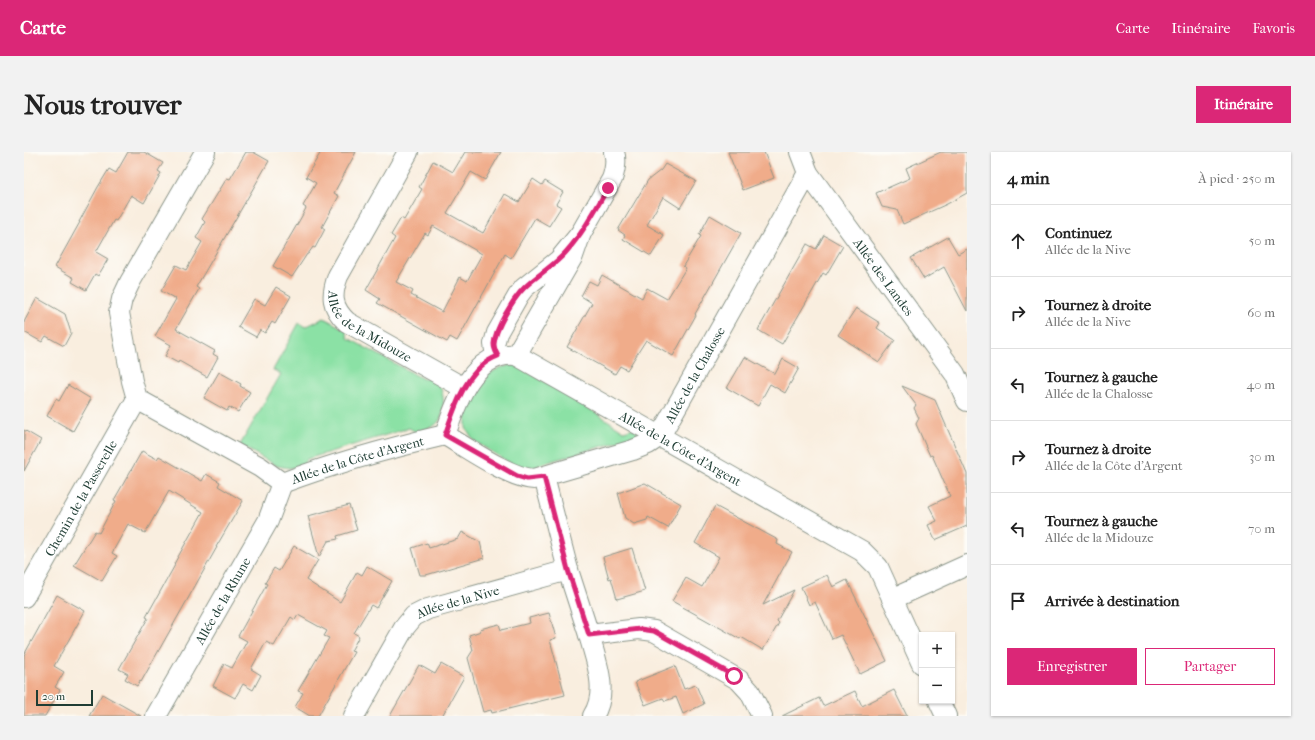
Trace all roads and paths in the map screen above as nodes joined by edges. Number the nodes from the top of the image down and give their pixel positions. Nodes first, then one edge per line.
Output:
1 (205, 152) edge
2 (408, 152) edge
3 (614, 152) edge
4 (800, 152) edge
5 (808, 173) junction
6 (581, 233) junction
7 (507, 355) junction
8 (464, 388) junction
9 (138, 399) junction
10 (967, 401) edge
11 (445, 435) junction
12 (660, 436) junction
13 (544, 477) junction
14 (282, 483) junction
15 (967, 565) edge
16 (568, 570) junction
17 (24, 597) edge
18 (892, 598) junction
19 (589, 635) junction
20 (919, 657) edge
21 (940, 704) edge
22 (156, 716) edge
23 (354, 716) edge
24 (594, 716) edge
25 (762, 716) edge
26 (946, 716) edge

1 - 9 street
2 - 8 street, Allée de la Midouze
3 - 6 street
4 - 5 street, Allée des Landes
5 - 10 street, Allée des Landes
5 - 12 street, Allée de la Chalosse
6 - 7 street
6 - 7 street
7 - 8 street
7 - 12 street, Allée de la Côte d'Argent
8 - 11 street
9 - 14 street, Allée de la Côte d'Argent
9 - 17 street, Chemin de la Passerelle
11 - 13 street, Allée de la Chalosse
11 - 14 street, Allée de la Côte d'Argent
12 - 13 street, Allée de la Chalosse
12 - 18 street, Allée de la Côte d'Argent
13 - 16 street
14 - 22 street, Allée de la Rhune
15 - 18 street
16 - 19 street
16 - 23 street, Allée de la Nive
18 - 20 street, Allée de la Côte d'Argent
19 - 24 street
19 - 25 street
21 - 26 street

